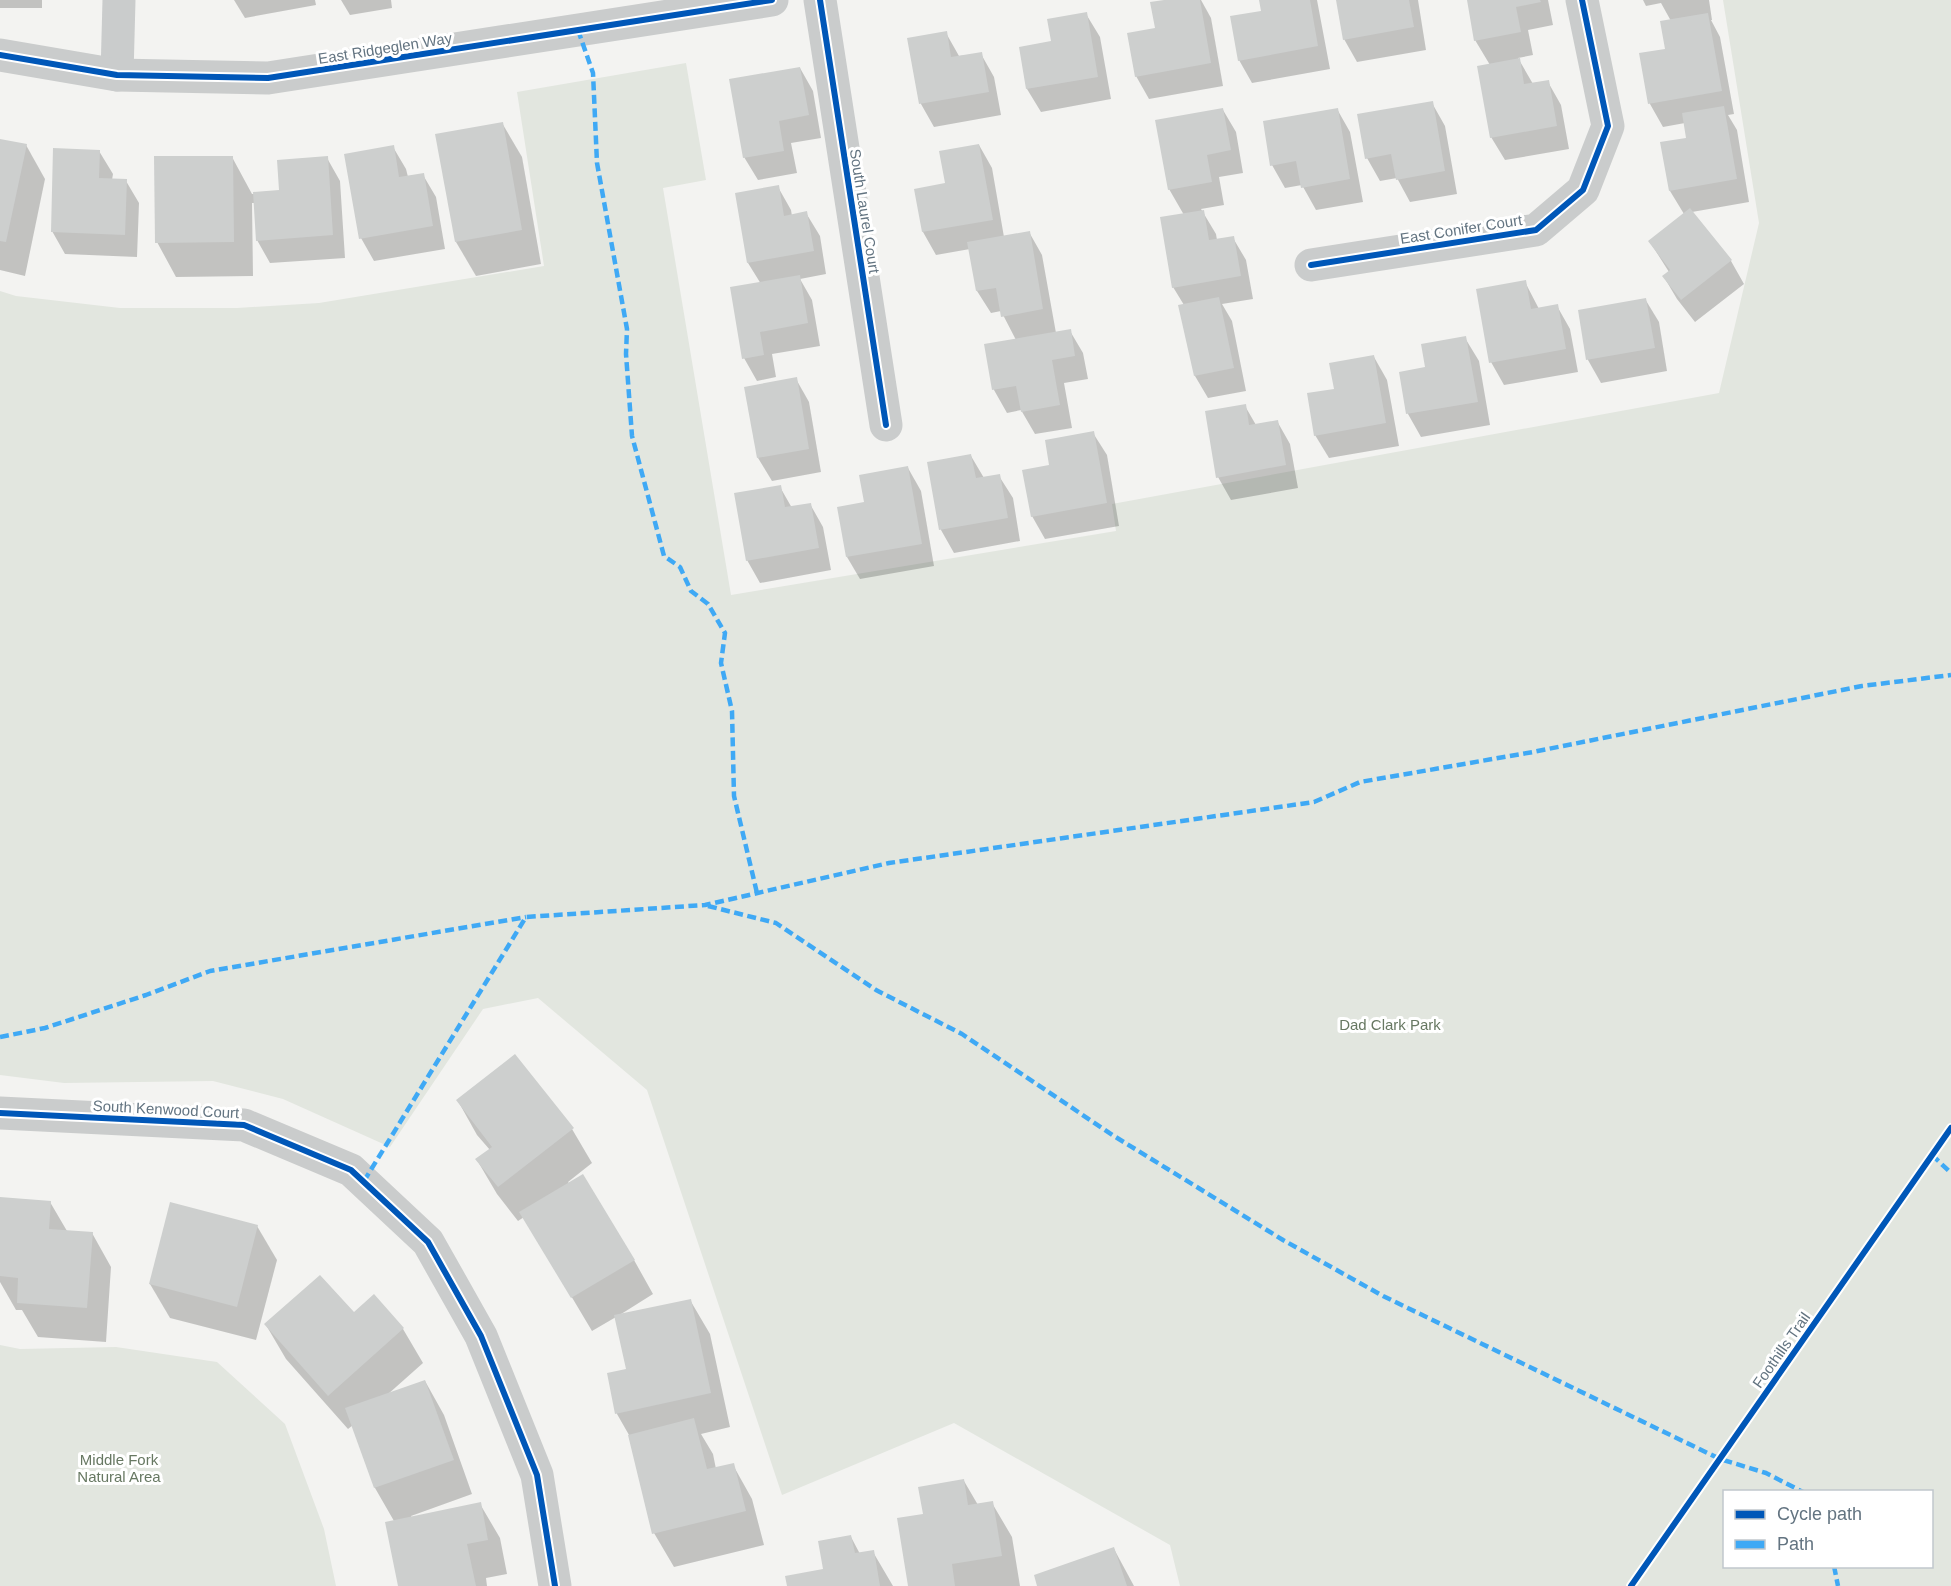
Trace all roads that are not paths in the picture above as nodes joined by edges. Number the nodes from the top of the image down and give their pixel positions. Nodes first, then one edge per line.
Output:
1 (119, 0) edge
2 (772, 0) edge
3 (820, 0) edge
4 (1582, 0) edge
5 (0, 56) edge
6 (117, 75) junction
7 (1311, 265) dead end
8 (886, 425) dead end
9 (0, 1113) edge
10 (555, 1586) edge

1 - 6 street
2 - 6 street, East Ridgeglen Way
3 - 8 street, South Laurel Court
4 - 7 street, East Conifer Court
5 - 6 street, East Ridgeglen Way
9 - 10 street, South Kenwood Court

